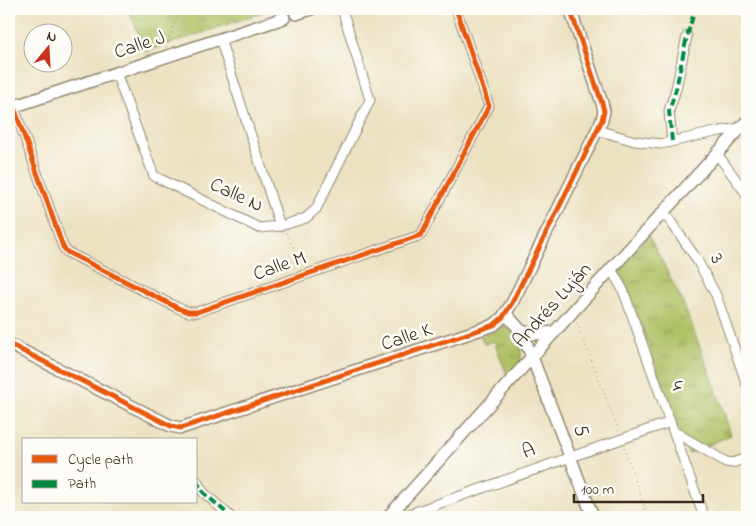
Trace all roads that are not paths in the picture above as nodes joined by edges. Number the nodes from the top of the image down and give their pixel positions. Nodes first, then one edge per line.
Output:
1 (311, 9) edge
2 (342, 9) edge
3 (456, 9) edge
4 (570, 9) edge
5 (295, 11) edge
6 (284, 18) joint
7 (687, 36) dead end
8 (220, 39) junction
9 (116, 74) junction
10 (11, 108) edge
11 (744, 125) edge
12 (597, 130) junction
13 (672, 141) junction
14 (718, 155) junction
15 (747, 198) edge
16 (664, 212) junction
17 (281, 226) junction
18 (611, 269) junction
19 (506, 314) junction
20 (521, 331) junction
21 (555, 332) junction
22 (9, 344) edge
23 (532, 357) junction
24 (747, 385) edge
25 (672, 427) junction
26 (570, 456) junction
27 (747, 458) edge
28 (198, 483) edge
29 (231, 517) edge
30 (388, 517) edge
31 (401, 517) edge
32 (593, 517) edge
33 (704, 517) edge

1 - 5 street, Calle J
2 - 17 street, Calle N
3 - 10 street, Calle M
4 - 12 street, Calle K
5 - 6 street, Calle J
6 - 8 street, Calle J
7 - 13 street
8 - 9 street, Calle J
8 - 17 street
9 - 10 street, Calle J
9 - 17 street, Calle N
11 - 13 street
11 - 14 street, Andrés Luján
12 - 13 street
12 - 19 street, Calle K
14 - 15 street
14 - 16 street, Andrés Luján
16 - 18 street, Andrés Luján
16 - 24 street, 3
18 - 21 street, Andrés Luján
18 - 25 street, 4
19 - 20 street, 5
19 - 22 street, Calle K
20 - 21 street
20 - 23 street, 5
21 - 23 street, Andrés Luján
23 - 26 street, 5
23 - 30 street, Andrés Luján
25 - 26 street, A
25 - 27 street
25 - 33 street, 4
26 - 31 street, A
26 - 32 street, 5
28 - 29 street

